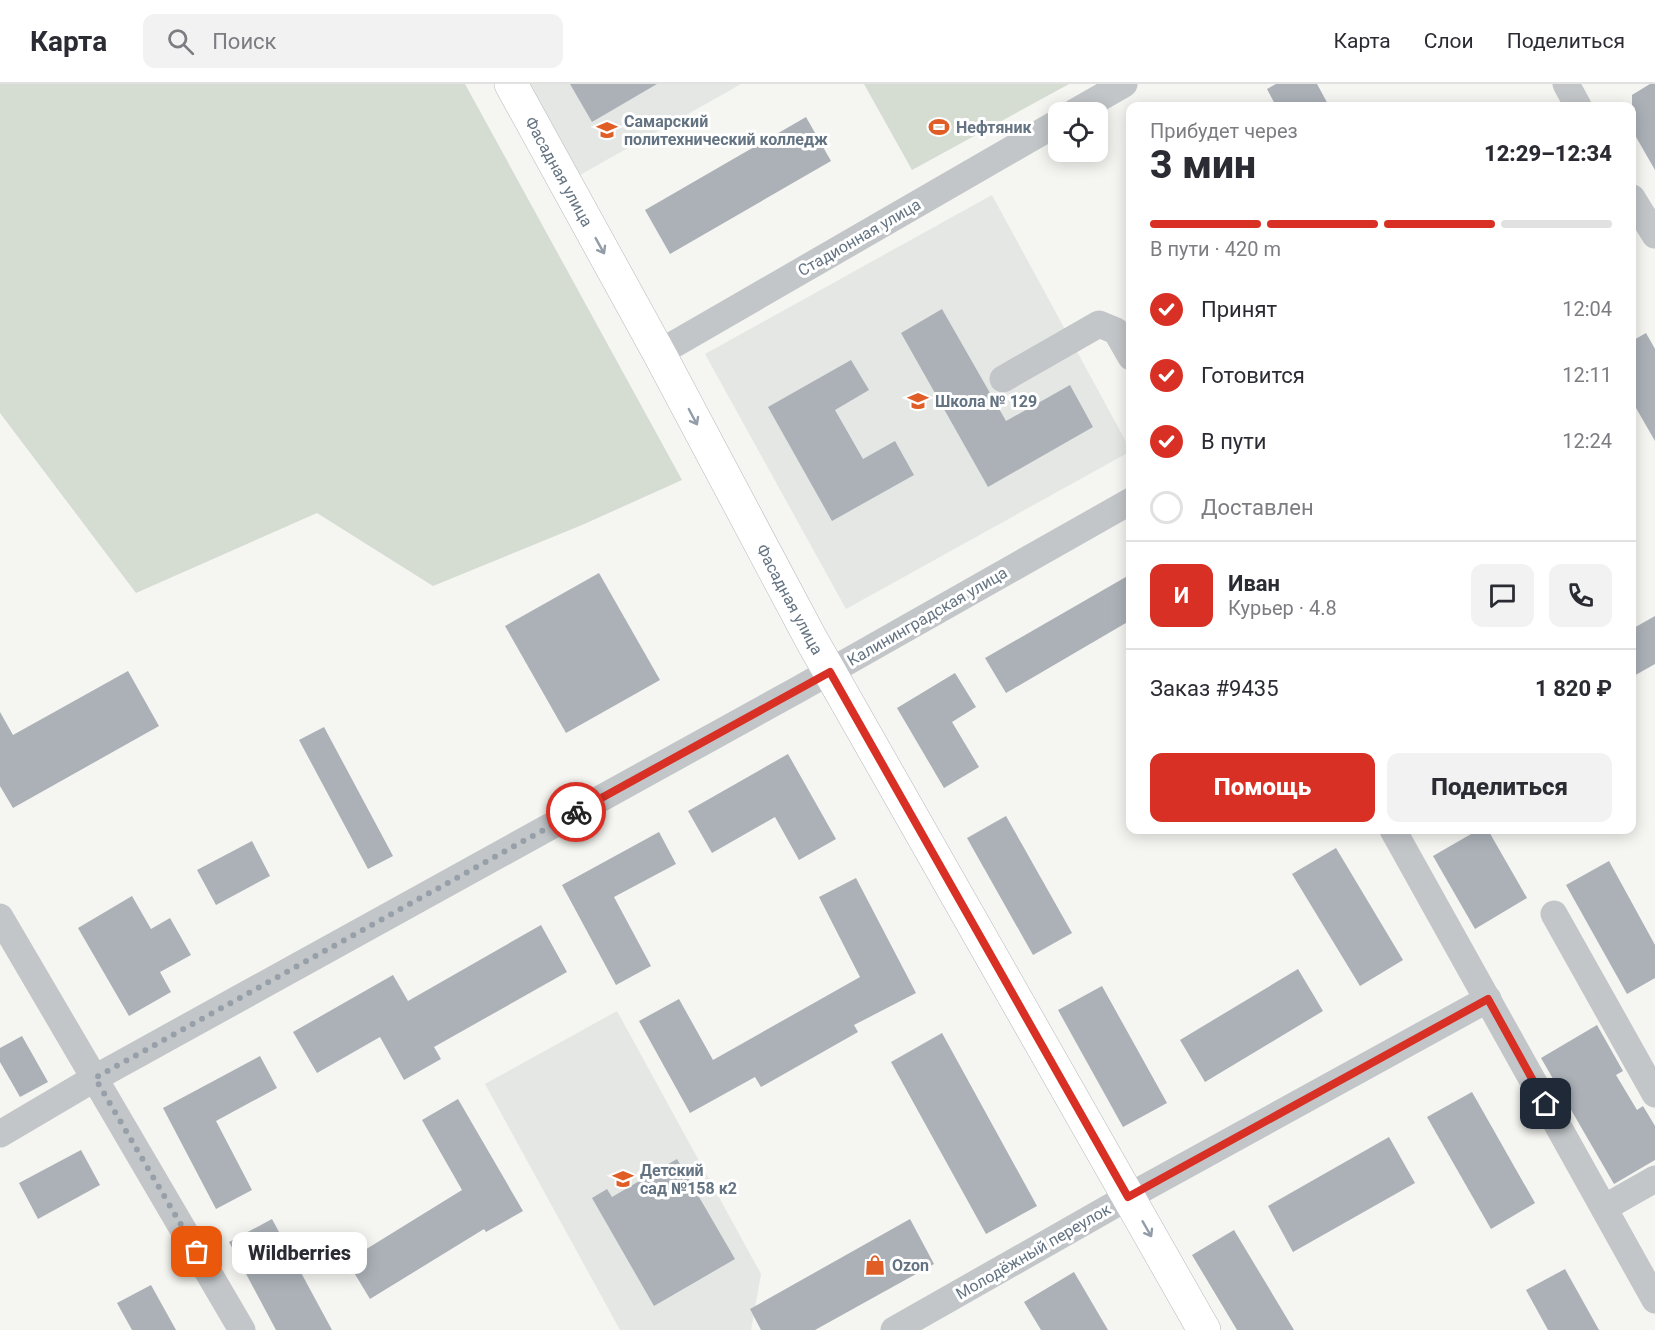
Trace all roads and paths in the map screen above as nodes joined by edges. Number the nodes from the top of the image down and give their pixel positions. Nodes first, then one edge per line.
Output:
1 (511, 84) edge
2 (1124, 84) edge
3 (1092, 102) edge
4 (1048, 128) edge
5 (1126, 348) edge
6 (659, 353) junction
7 (1003, 379) dead end
8 (1126, 504) edge
9 (830, 672) junction
10 (1395, 834) edge
11 (1554, 914) dead end
12 (0, 917) edge
13 (1488, 999) junction
14 (95, 1078) junction
15 (1655, 1094) edge
16 (0, 1134) edge
17 (1655, 1179) edge
18 (1128, 1197) junction
19 (1604, 1208) junction
20 (1655, 1300) edge
21 (242, 1330) edge
22 (894, 1330) edge
23 (1204, 1330) edge

1 -> 6 main road, Фасадная улица
2 - 3 street
4 - 6 street, Стадионная улица
5 - 7 street
6 -> 9 main road, Фасадная улица
8 - 9 street, Калининградская улица
9 - 14 street, Калининградская улица
9 - 18 main road, Фасадная улица
10 - 13 street
11 - 15 street
12 - 14 street
13 - 18 street, Молодёжный переулок
13 - 19 street
14 - 16 street, Калининградская улица
14 - 21 street
17 - 19 street
18 - 22 street, Молодёжный переулок
18 -> 23 main road, Фасадная улица
19 - 20 street

